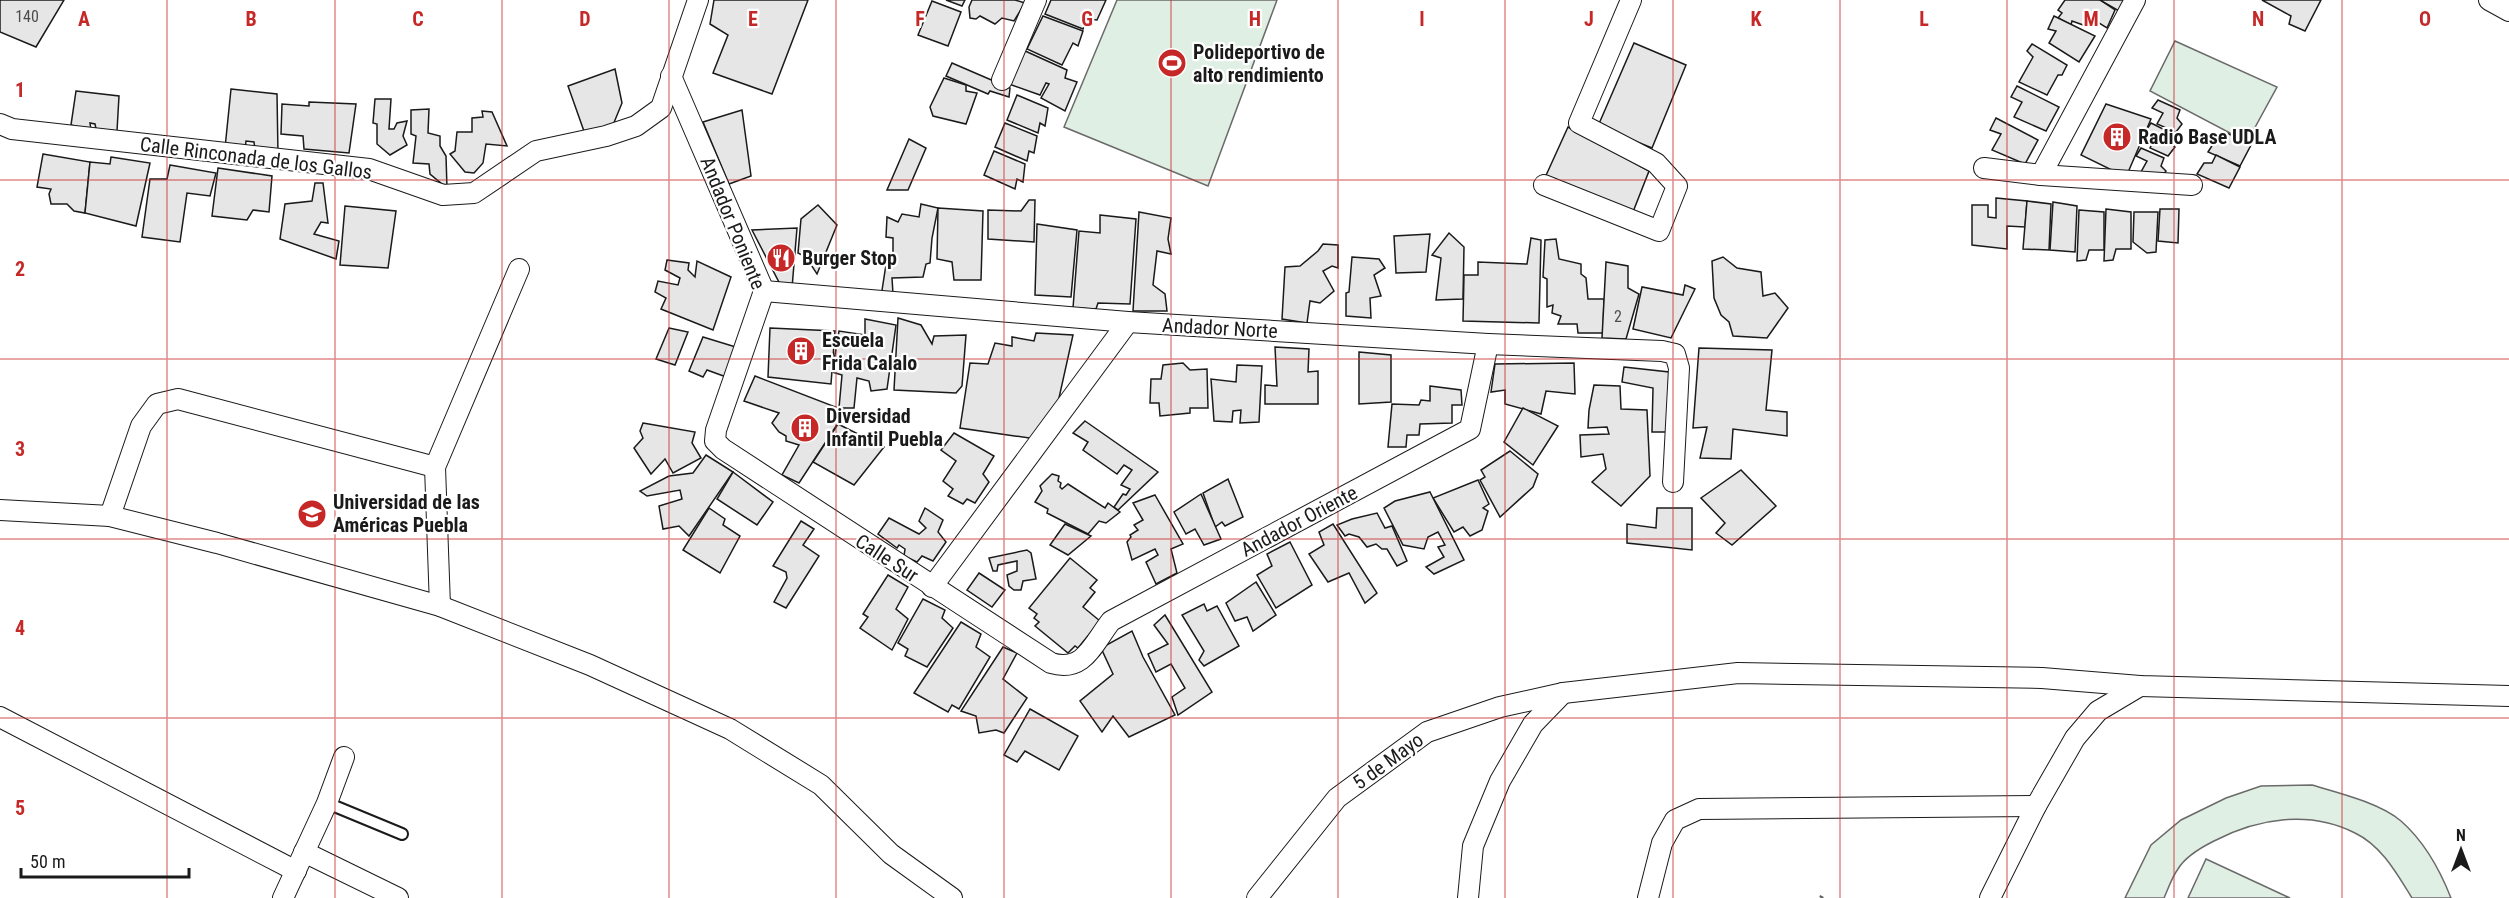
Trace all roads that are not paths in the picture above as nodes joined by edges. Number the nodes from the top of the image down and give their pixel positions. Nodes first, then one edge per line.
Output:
1 (698, 0) edge
2 (1036, 0) edge
3 (1631, 0) edge
4 (2135, 0) edge
5 (2489, 0) edge
6 (2509, 11) edge
7 (671, 76) junction
8 (1002, 80) dead end
9 (0, 124) edge
10 (1984, 168) dead end
11 (2041, 175) junction
12 (2192, 184) dead end
13 (1544, 185) dead end
14 (519, 269) dead end
15 (764, 291) junction
16 (1128, 322) junction
17 (1488, 344) junction
18 (715, 441) joint
19 (435, 467) junction
20 (1673, 482) dead end
21 (0, 510) edge
22 (110, 516) junction
23 (932, 587) junction
24 (440, 606) junction
25 (1064, 667) joint
26 (2140, 686) junction
27 (1563, 693) junction
28 (2509, 696) edge
29 (0, 717) edge
30 (344, 757) dead end
31 (327, 803) junction
32 (2036, 806) junction
33 (402, 834) dead end
34 (304, 852) junction
35 (296, 871) junction
36 (283, 898) edge
37 (398, 898) edge
38 (952, 898) edge
39 (1257, 898) edge
40 (1468, 898) edge
41 (1648, 898) edge
42 (1990, 898) edge

1 - 7 street, Calle Rinconada de los Gallos
2 - 8 street
3 - 13 street
4 - 11 street
5 - 6 street
7 - 9 street, Calle Rinconada de los Gallos
7 - 15 street, Andador Poniente
10 - 11 street
11 - 12 street
14 - 19 street
15 - 16 street, Andador Norte
15 - 18 street, Andador Poniente
16 - 17 street, Andador Norte
16 - 23 street
17 - 20 street, Andador Norte
17 - 25 street, Andador Oriente
18 - 23 street, Calle Sur
19 - 22 street
19 - 24 street
21 - 22 street
22 - 24 street
23 - 25 street, Calle Sur
24 - 38 street
26 - 27 street, 5 de Mayo
26 - 28 street, 5 de Mayo
26 - 32 street
27 - 39 street, 5 de Mayo
27 - 40 street
29 - 35 street
30 - 31 street
31 - 33 lane
31 - 34 street
32 - 41 street
32 - 42 street
34 - 35 street
34 - 37 street
35 - 36 street

